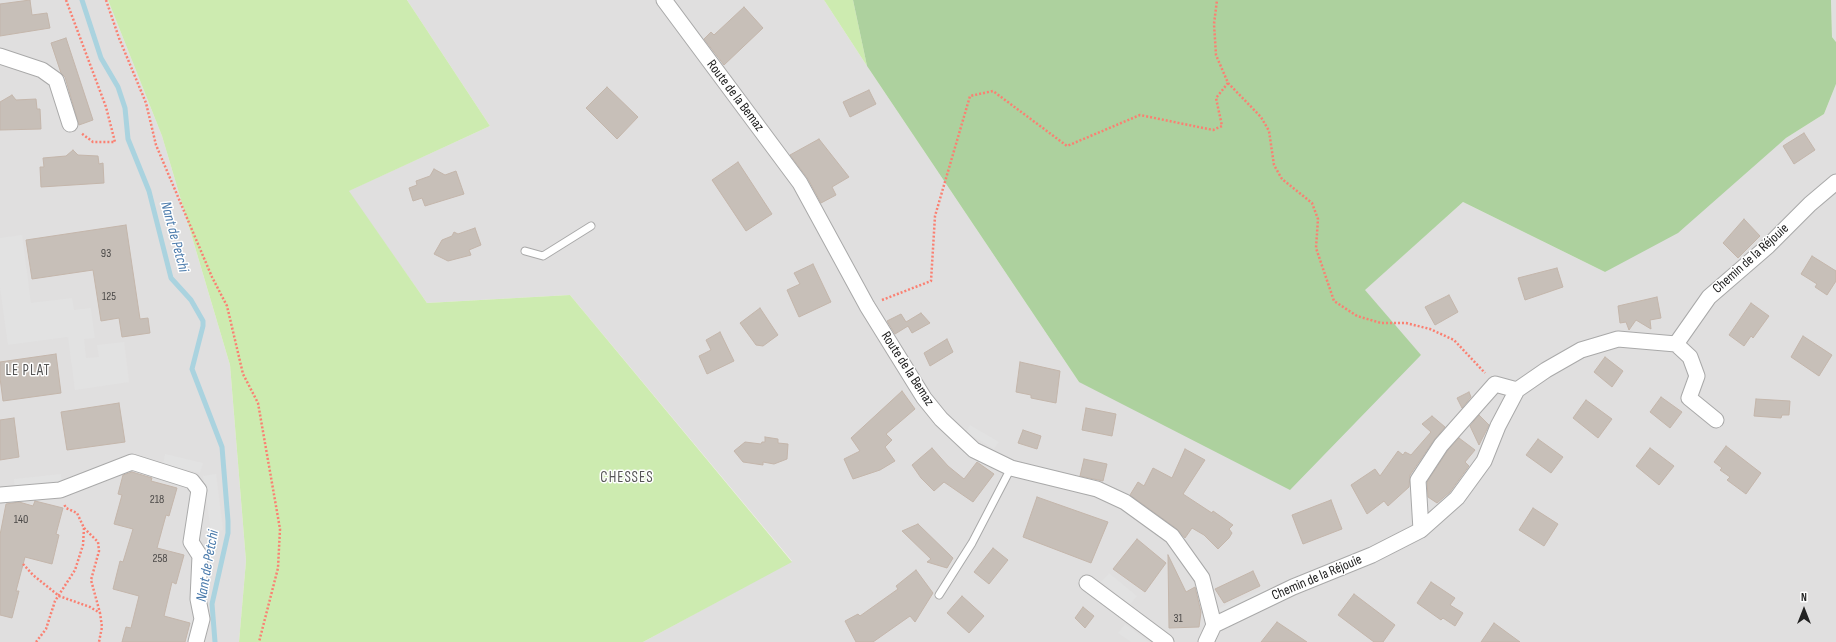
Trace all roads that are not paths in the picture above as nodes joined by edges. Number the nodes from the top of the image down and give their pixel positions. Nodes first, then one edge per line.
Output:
1 (664, 0) edge
2 (0, 56) edge
3 (70, 124) road end
4 (1836, 182) edge
5 (591, 226) dead end
6 (525, 252) dead end
7 (1676, 344) junction
8 (1517, 390) junction
9 (1716, 420) dead end
10 (1011, 468) junction
11 (0, 495) edge
12 (1421, 530) junction
13 (1087, 583) dead end
14 (939, 595) dead end
15 (1214, 624) junction
16 (196, 642) edge
17 (1166, 642) edge
18 (1206, 642) edge

1 - 10 street, Route de la Bemaz
2 - 3 street
4 - 7 street, Chemin de la Réjouie
5 - 6 lane
7 - 8 street, Chemin de la Réjouie
7 - 9 street
8 - 12 street, Chemin de la Réjouie
8 - 12 street
10 - 14 lane
10 - 15 street, Route de la Bemaz
11 - 16 street
12 - 15 street, Chemin de la Réjouie
13 - 17 street
15 - 18 street

